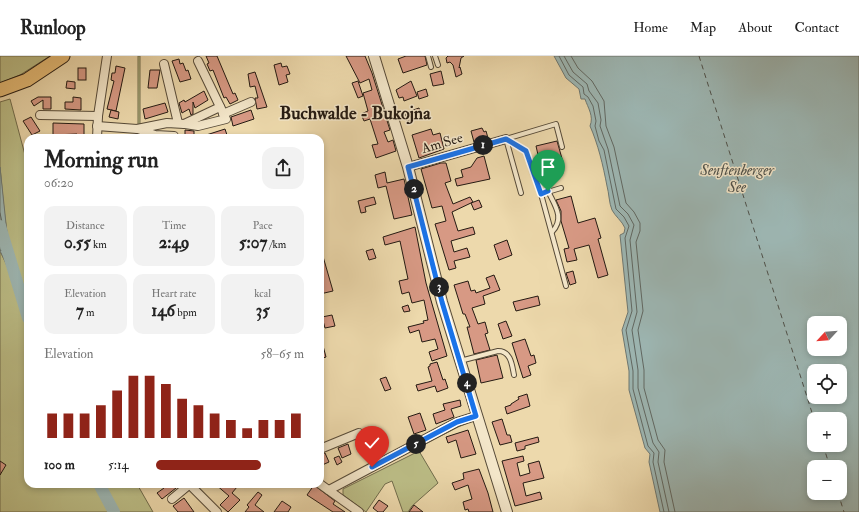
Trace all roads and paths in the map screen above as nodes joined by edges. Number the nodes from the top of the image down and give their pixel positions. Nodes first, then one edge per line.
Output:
1 (62, 56) edge
2 (107, 56) edge
3 (374, 56) edge
4 (428, 56) edge
5 (435, 56) edge
6 (198, 61) dead end
7 (164, 64) dead end
8 (438, 65) dead end
9 (431, 67) dead end
10 (3, 89) edge
11 (251, 102) dead end
12 (222, 110) junction
13 (40, 115) dead end
14 (98, 116) junction
15 (179, 123) junction
16 (97, 126) junction
17 (137, 129) junction
18 (96, 134) edge
19 (152, 134) edge
20 (175, 134) edge
21 (506, 139) junction
22 (562, 147) dead end
23 (408, 167) junction
24 (560, 188) dead end
25 (548, 191) junction
26 (521, 193) dead end
27 (541, 194) junction
28 (552, 232) junction
29 (566, 286) dead end
30 (460, 361) junction
31 (514, 375) dead end
32 (476, 416) junction
33 (359, 433) dead end
34 (324, 447) edge
35 (324, 487) edge
36 (185, 488) edge
37 (194, 488) edge
38 (329, 490) junction
39 (172, 499) dead end
40 (217, 512) edge
41 (359, 512) edge
42 (507, 512) edge

1 - 10 main road
2 - 14 street
3 - 23 street
4 - 9 lane
5 - 8 lane
6 - 12 street
7 - 15 street
11 - 12 street
12 - 15 street
12 - 15 street
13 - 14 street
14 - 16 street
15 - 17 street
15 - 20 street
16 - 17 street
16 - 18 street
17 - 19 street
21 - 22 lane
21 - 23 street, Am See
21 - 26 lane
21 - 27 lane
23 - 30 street
24 - 25 lane
25 - 27 lane
25 - 28 lane
27 - 28 lane
28 - 29 lane
30 - 31 lane
30 - 32 street
32 - 38 street
32 - 42 street
33 - 34 street
35 - 38 street
36 - 39 street
37 - 40 street
38 - 41 street

